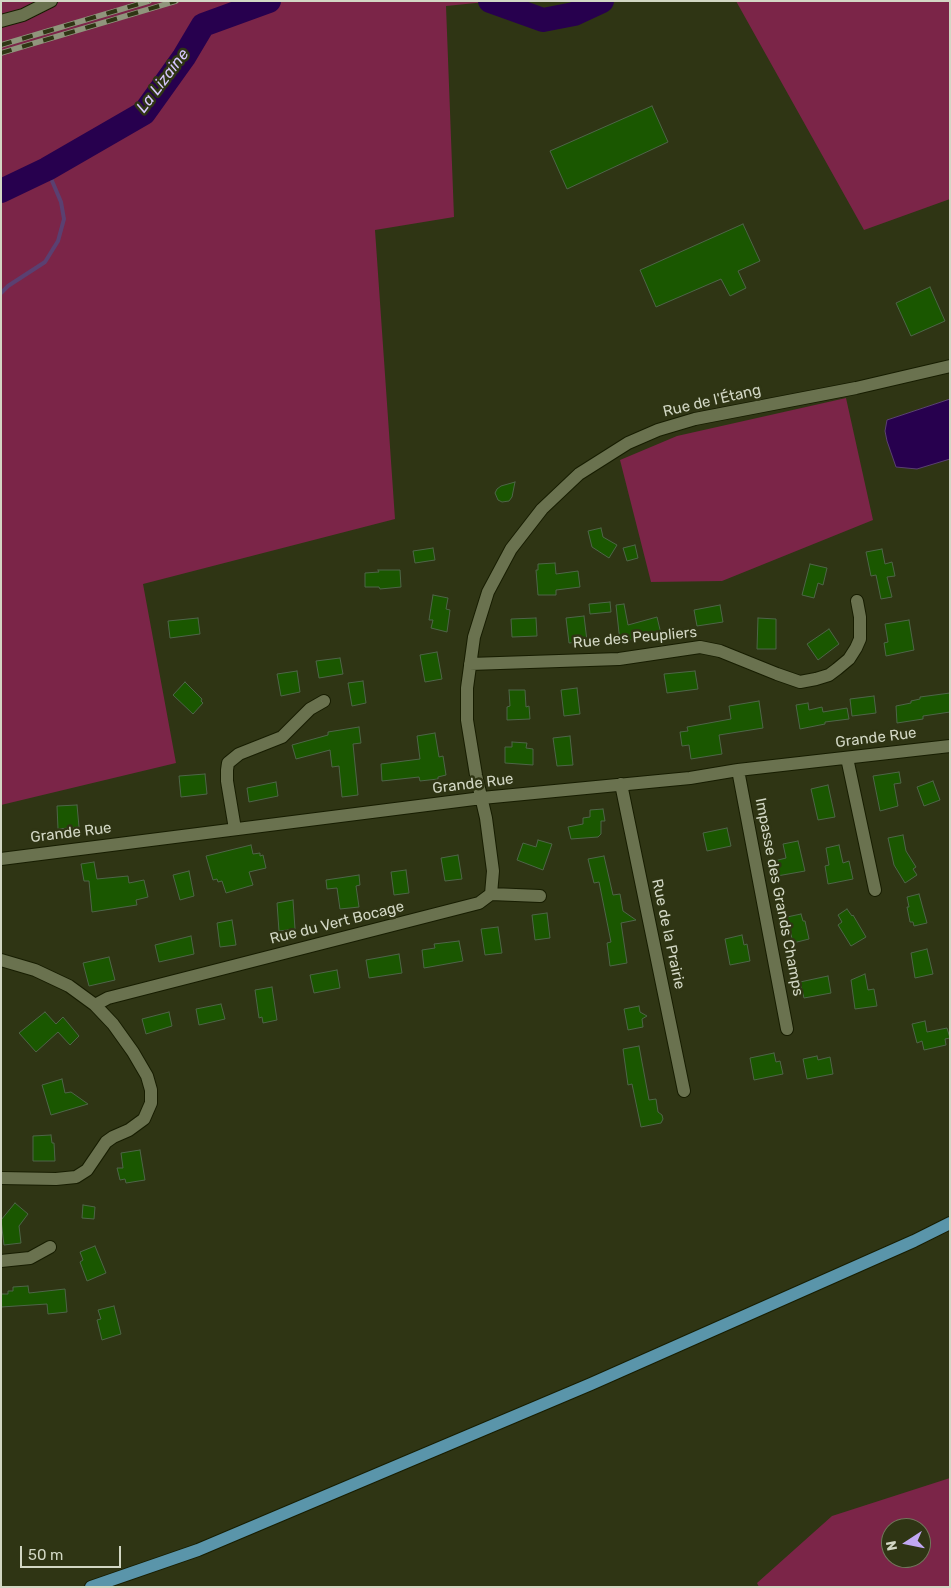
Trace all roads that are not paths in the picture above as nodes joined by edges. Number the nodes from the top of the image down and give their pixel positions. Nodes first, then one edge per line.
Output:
1 (51, 1) edge
2 (1, 21) edge
3 (950, 366) edge
4 (856, 601) dead end
5 (470, 664) junction
6 (324, 701) dead end
7 (950, 746) edge
8 (847, 758) junction
9 (738, 770) junction
10 (621, 784) junction
11 (482, 798) junction
12 (235, 829) junction
13 (1, 859) edge
14 (875, 890) dead end
15 (491, 894) junction
16 (540, 896) dead end
17 (1, 960) edge
18 (95, 1005) junction
19 (787, 1029) dead end
20 (684, 1091) dead end
21 (1, 1178) edge
22 (950, 1223) edge
23 (50, 1247) dead end
24 (1, 1261) edge
25 (91, 1587) edge

1 - 2 street
3 - 5 street, Rue de l'Étang
4 - 5 street, Rue des Peupliers
5 - 11 street, Rue de l'Étang
6 - 12 street
7 - 8 street, Grande Rue
8 - 9 street, Grande Rue
8 - 14 street
9 - 10 street, Grande Rue
9 - 19 street, Impasse des Grands Champs
10 - 11 street, Grande Rue
10 - 20 street, Rue de la Prairie
11 - 12 street, Grande Rue
11 - 15 street
12 - 13 street, Grande Rue
15 - 16 street
15 - 18 street, Rue du Vert Bocage
17 - 18 street
18 - 21 street
22 - 25 main road
23 - 24 street

